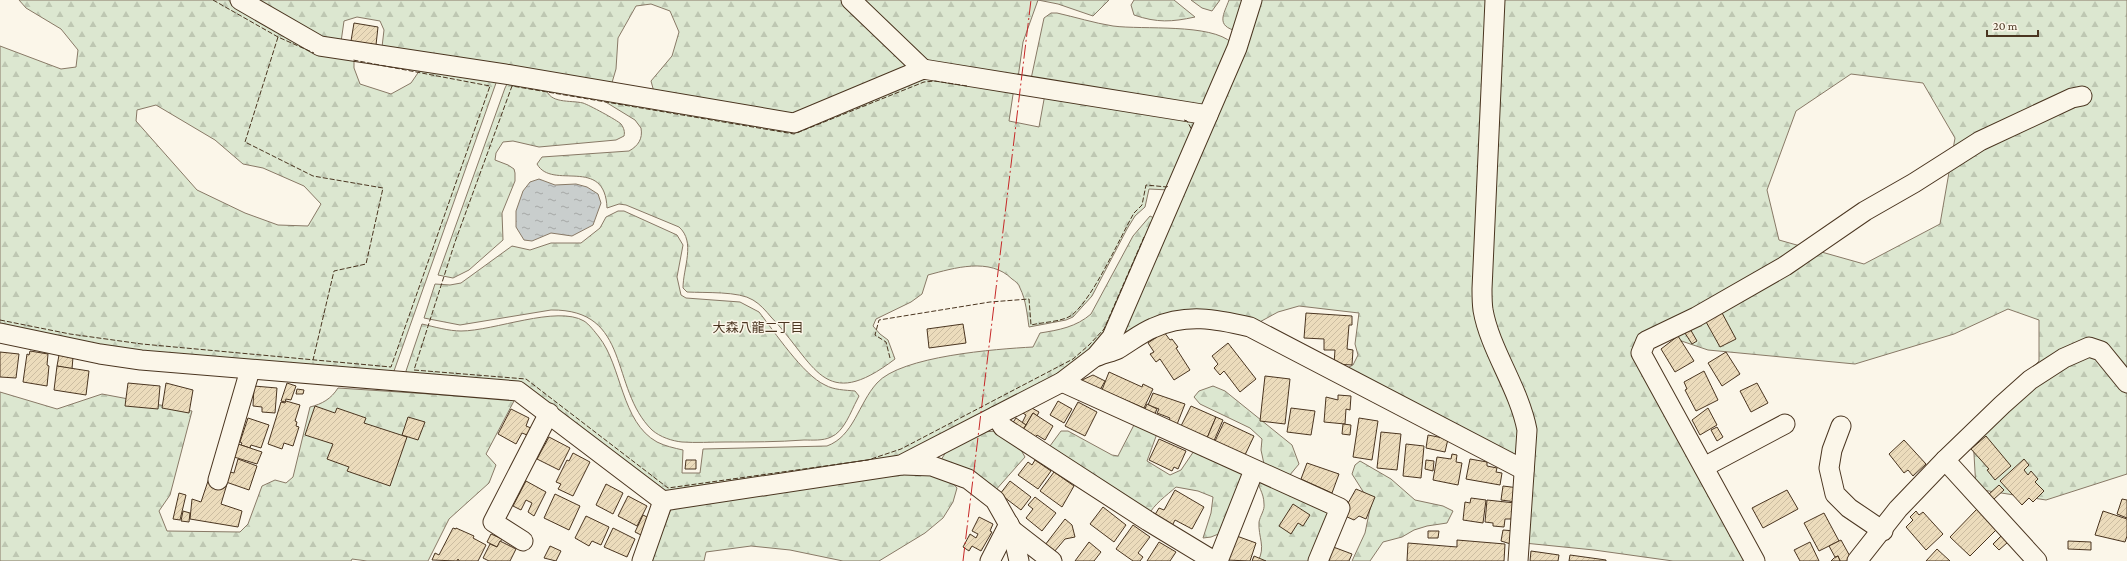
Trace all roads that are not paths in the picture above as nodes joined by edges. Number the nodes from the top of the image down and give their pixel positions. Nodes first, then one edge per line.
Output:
1 (240, 0) edge
2 (850, 0) edge
3 (1252, 0) edge
4 (1495, 0) edge
5 (923, 69) junction
6 (2082, 96) dead end
7 (1208, 115) junction
8 (0, 333) edge
9 (1096, 356) junction
10 (250, 370) junction
11 (1062, 382) junction
12 (2127, 384) edge
13 (550, 413) junction
14 (996, 416) junction
15 (1785, 424) dead end
16 (1841, 426) dead end
17 (1945, 460) junction
18 (901, 465) junction
19 (1704, 467) junction
20 (1254, 470) junction
21 (1524, 470) junction
22 (218, 480) dead end
23 (663, 501) junction
24 (1011, 527) junction
25 (1883, 531) junction
26 (523, 541) dead end
27 (642, 561) edge
28 (990, 561) edge
29 (1018, 561) edge
30 (1052, 561) edge
31 (1216, 561) edge
32 (1318, 561) edge
33 (1518, 561) edge
34 (1755, 561) edge
35 (1857, 561) edge
36 (2036, 561) edge

1 - 5 street
2 - 5 street
3 - 7 street
4 - 21 street
5 - 7 street
6 - 19 street
7 - 9 street
8 - 10 street
9 - 11 street
9 - 21 street
10 - 13 street
10 - 22 street
11 - 14 street
11 - 20 street
12 - 17 street
13 - 23 street
13 - 26 street
14 - 18 street
14 - 31 street
15 - 19 street
16 - 25 street
17 - 25 street
17 - 36 street
18 - 23 street
18 - 24 street
19 - 34 street
20 - 31 street
20 - 32 street
21 - 33 street
23 - 27 street
24 - 28 street
24 - 29 street
24 - 30 street
25 - 35 street

